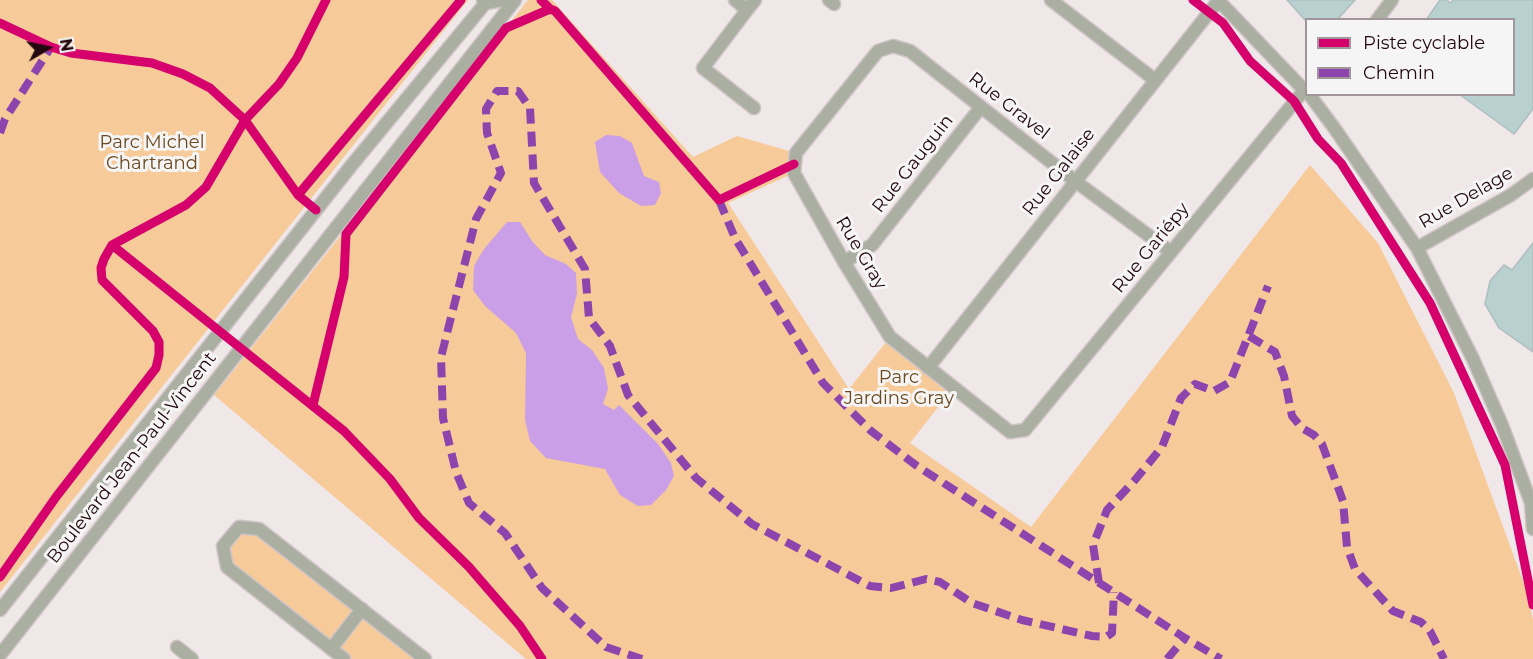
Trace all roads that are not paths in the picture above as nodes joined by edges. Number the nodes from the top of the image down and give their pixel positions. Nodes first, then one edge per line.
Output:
1 (502, 0) edge
2 (515, 0) edge
3 (735, 0) edge
4 (1051, 0) edge
5 (1218, 0) edge
6 (1392, 0) edge
7 (486, 1) edge
8 (751, 5) edge
9 (1378, 18) edge
10 (878, 51) joint
11 (1155, 80) junction
12 (1305, 88) edge
13 (1309, 96) edge
14 (1312, 96) edge
15 (981, 106) junction
16 (754, 108) dead end
17 (1533, 179) edge
18 (1075, 181) junction
19 (1418, 248) junction
20 (1171, 252) junction
21 (844, 262) junction
22 (928, 368) junction
23 (1025, 430) joint
24 (1532, 505) edge
25 (1533, 529) edge
26 (362, 609) junction
27 (0, 610) edge
28 (177, 647) dead end
29 (331, 649) junction
30 (0, 655) edge
31 (192, 659) edge
32 (344, 659) edge
33 (425, 659) edge

1 - 7 street
2 - 30 street, Boulevard Jean-Paul-Vincent
3 - 8 street
4 - 11 street
5 - 11 street, Rue Galaise
5 - 12 street
6 - 9 street
7 - 27 street, Boulevard Jean-Paul-Vincent
8 - 16 street
10 - 15 street, Rue Gravel
10 - 21 street, Rue Gray
11 - 18 street, Rue Galaise
13 - 20 street, Rue Gariépy
14 - 19 street
15 - 18 street, Rue Gravel
15 - 21 street, Rue Gauguin
17 - 19 street, Rue Delage
18 - 20 street, Rue Gravel
18 - 22 street, Rue Galaise
19 - 24 street
20 - 23 street, Rue Gariépy
21 - 22 street, Rue Gray
22 - 23 street, Rue Gray
24 - 25 street
26 - 29 street
26 - 29 street
26 - 33 street
28 - 31 street
29 - 32 street

